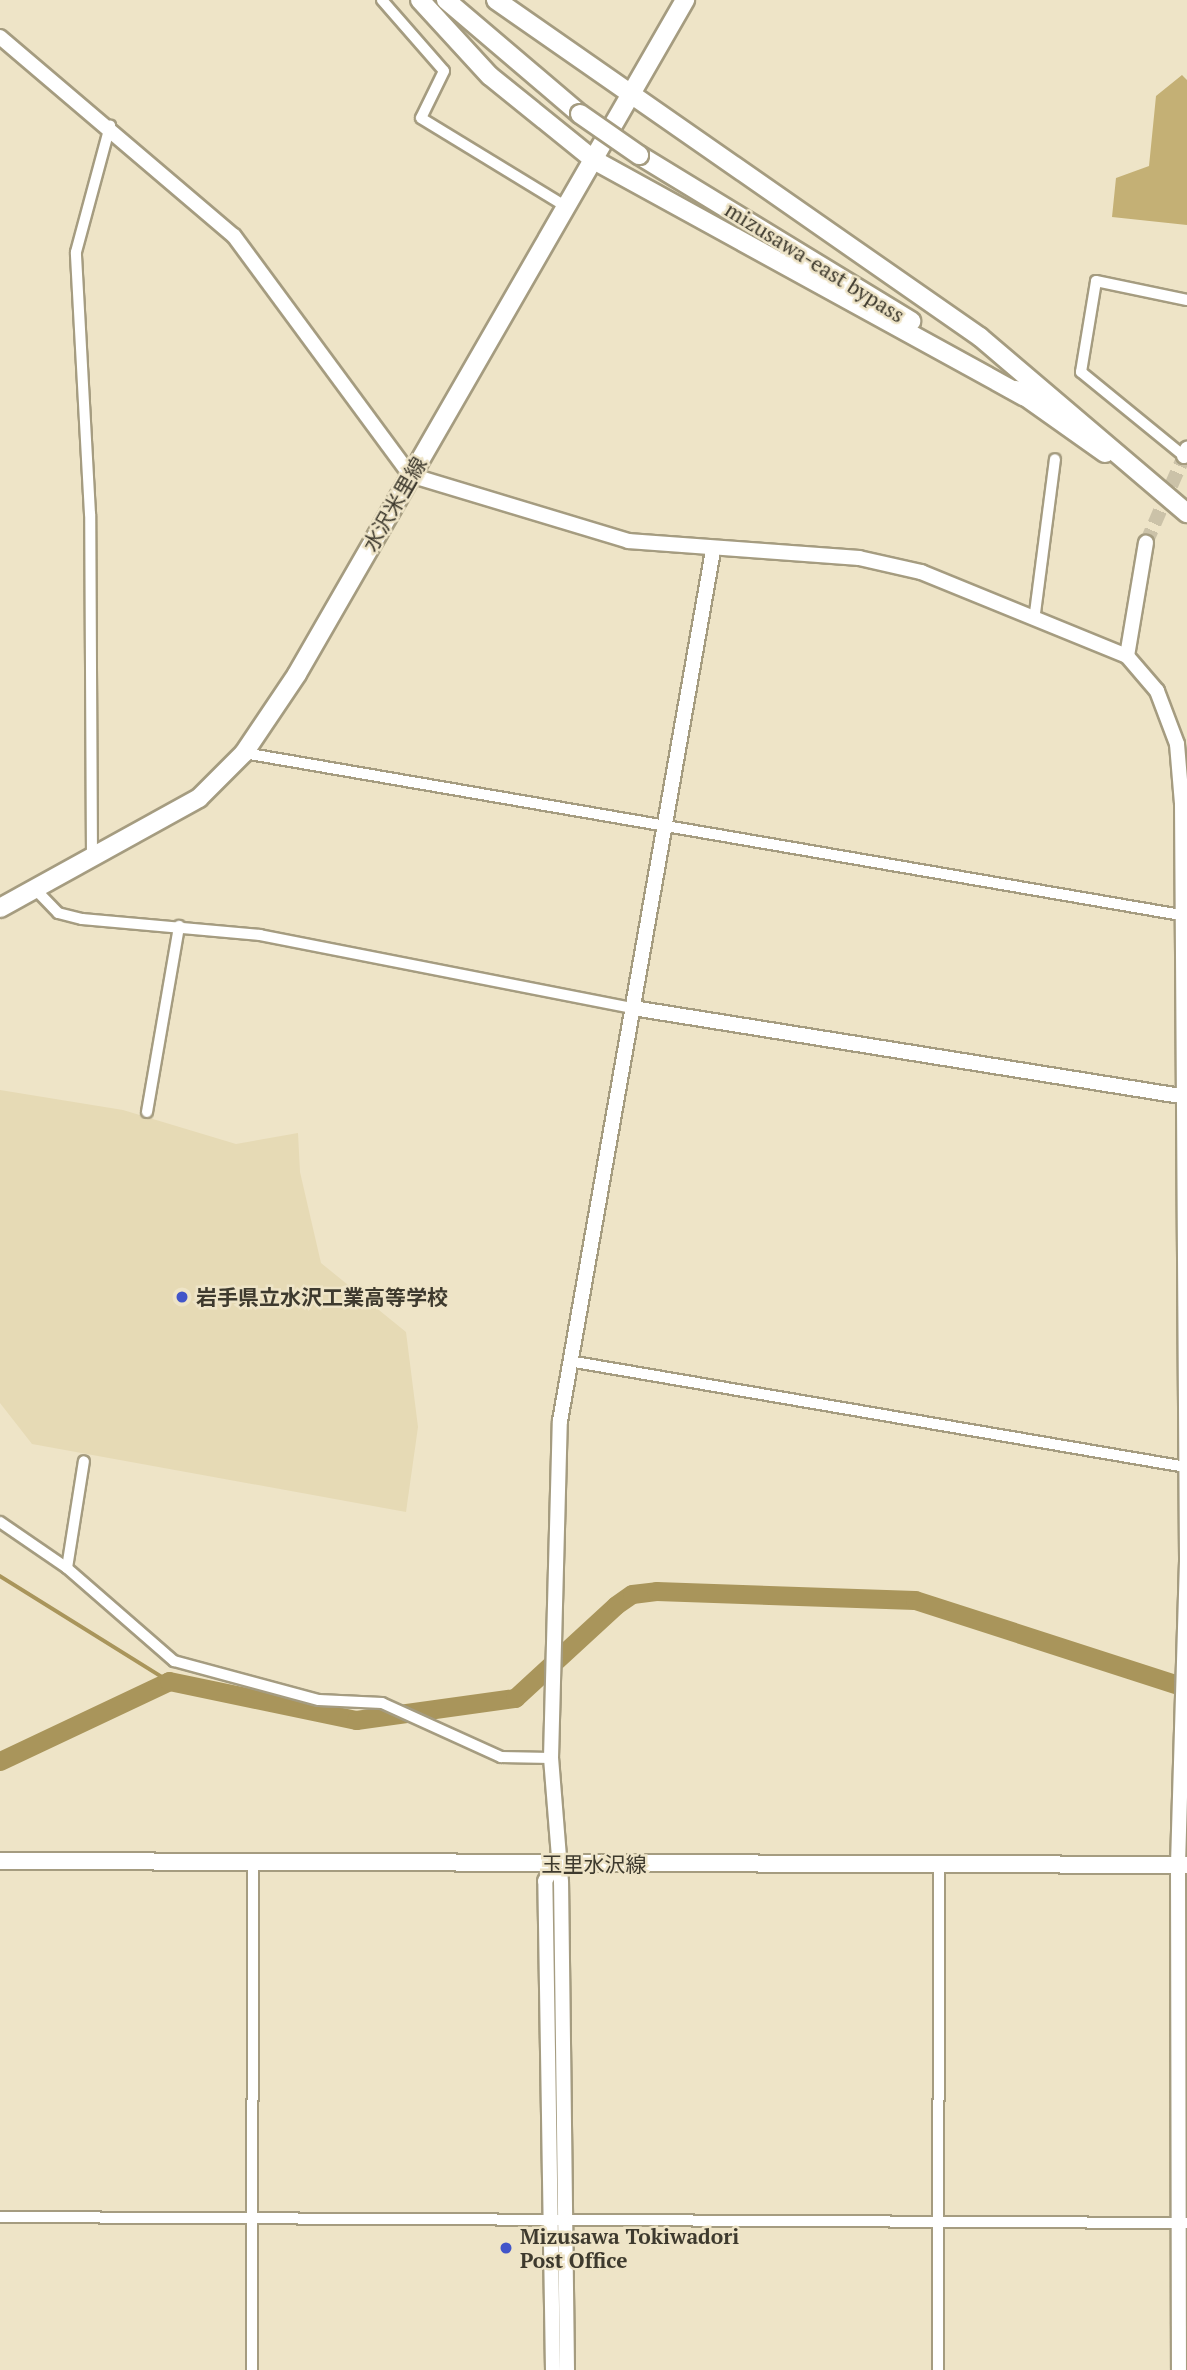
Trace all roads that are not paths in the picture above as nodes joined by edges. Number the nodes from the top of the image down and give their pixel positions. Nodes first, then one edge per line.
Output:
1 (382, 0) edge
2 (420, 0) edge
3 (446, 0) edge
4 (496, 0) edge
5 (685, 0) edge
6 (0, 37) edge
7 (631, 94) junction
8 (110, 126) junction
9 (594, 160) junction
10 (565, 206) junction
11 (1187, 300) edge
12 (1024, 396) junction
13 (1186, 452) edge
14 (1055, 459) dead end
15 (410, 475) junction
16 (1187, 513) edge
17 (1187, 519) edge
18 (1146, 544) tunnel mouth
19 (713, 551) junction
20 (1035, 613) junction
21 (1127, 656) junction
22 (244, 753) junction
23 (664, 824) junction
24 (92, 858) junction
25 (36, 890) junction
26 (0, 908) edge
27 (1184, 914) edge
28 (179, 926) junction
29 (633, 1009) junction
30 (1185, 1097) edge
31 (147, 1112) dead end
32 (569, 1361) junction
33 (84, 1461) dead end
34 (1186, 1466) edge
35 (0, 1522) edge
36 (67, 1568) junction
37 (1185, 1689) edge
38 (551, 1758) junction
39 (0, 1861) edge
40 (253, 1863) junction
41 (939, 1863) junction
42 (555, 1864) junction
43 (1183, 1864) edge
44 (0, 2217) edge
45 (253, 2219) junction
46 (559, 2222) junction
47 (1184, 2223) edge
48 (943, 2224) junction
49 (252, 2370) edge
50 (554, 2370) edge
51 (567, 2370) edge
52 (938, 2370) edge
53 (1179, 2370) edge

1 - 10 street
2 - 9 main road
3 - 12 main road, mizusawa-east bypass, bridge
4 - 7 main road
5 - 7 main road, 水沢米里線
6 - 8 street
7 - 9 main road, 水沢米里線
7 - 16 main road
8 - 15 street
8 - 24 street
9 - 10 main road, 水沢米里線
9 - 12 main road
10 - 15 main road, 水沢米里線
11 - 13 street
12 - 17 main road, mizusawa-east bypass
14 - 20 street
15 - 19 street
15 - 22 main road, 水沢米里線
18 - 21 street
19 - 20 street
19 - 23 street
20 - 21 street
21 - 27 street
22 - 23 street
22 - 24 main road, 水沢米里線
23 - 27 street
23 - 29 street
24 - 25 main road, 水沢米里線
25 - 26 main road, 水沢米里線
25 - 28 street
27 - 30 street
28 - 29 street
28 - 31 street
29 - 30 street
29 - 32 street
30 - 34 street
32 - 34 street
32 - 38 street
33 - 36 street
34 - 37 street
35 - 36 street
36 - 38 street
37 - 43 street
38 - 42 street
39 - 40 main road, 玉里水沢線
40 - 42 main road, 玉里水沢線
40 - 45 street
41 - 42 main road, 玉里水沢線
41 - 43 main road, 玉里水沢線
41 - 48 street
42 - 46 street
43 - 47 street
44 - 45 street
45 - 46 street
45 - 49 street
46 - 48 street
46 - 50 street
46 - 51 street
47 - 48 street
47 - 53 street
48 - 52 street

